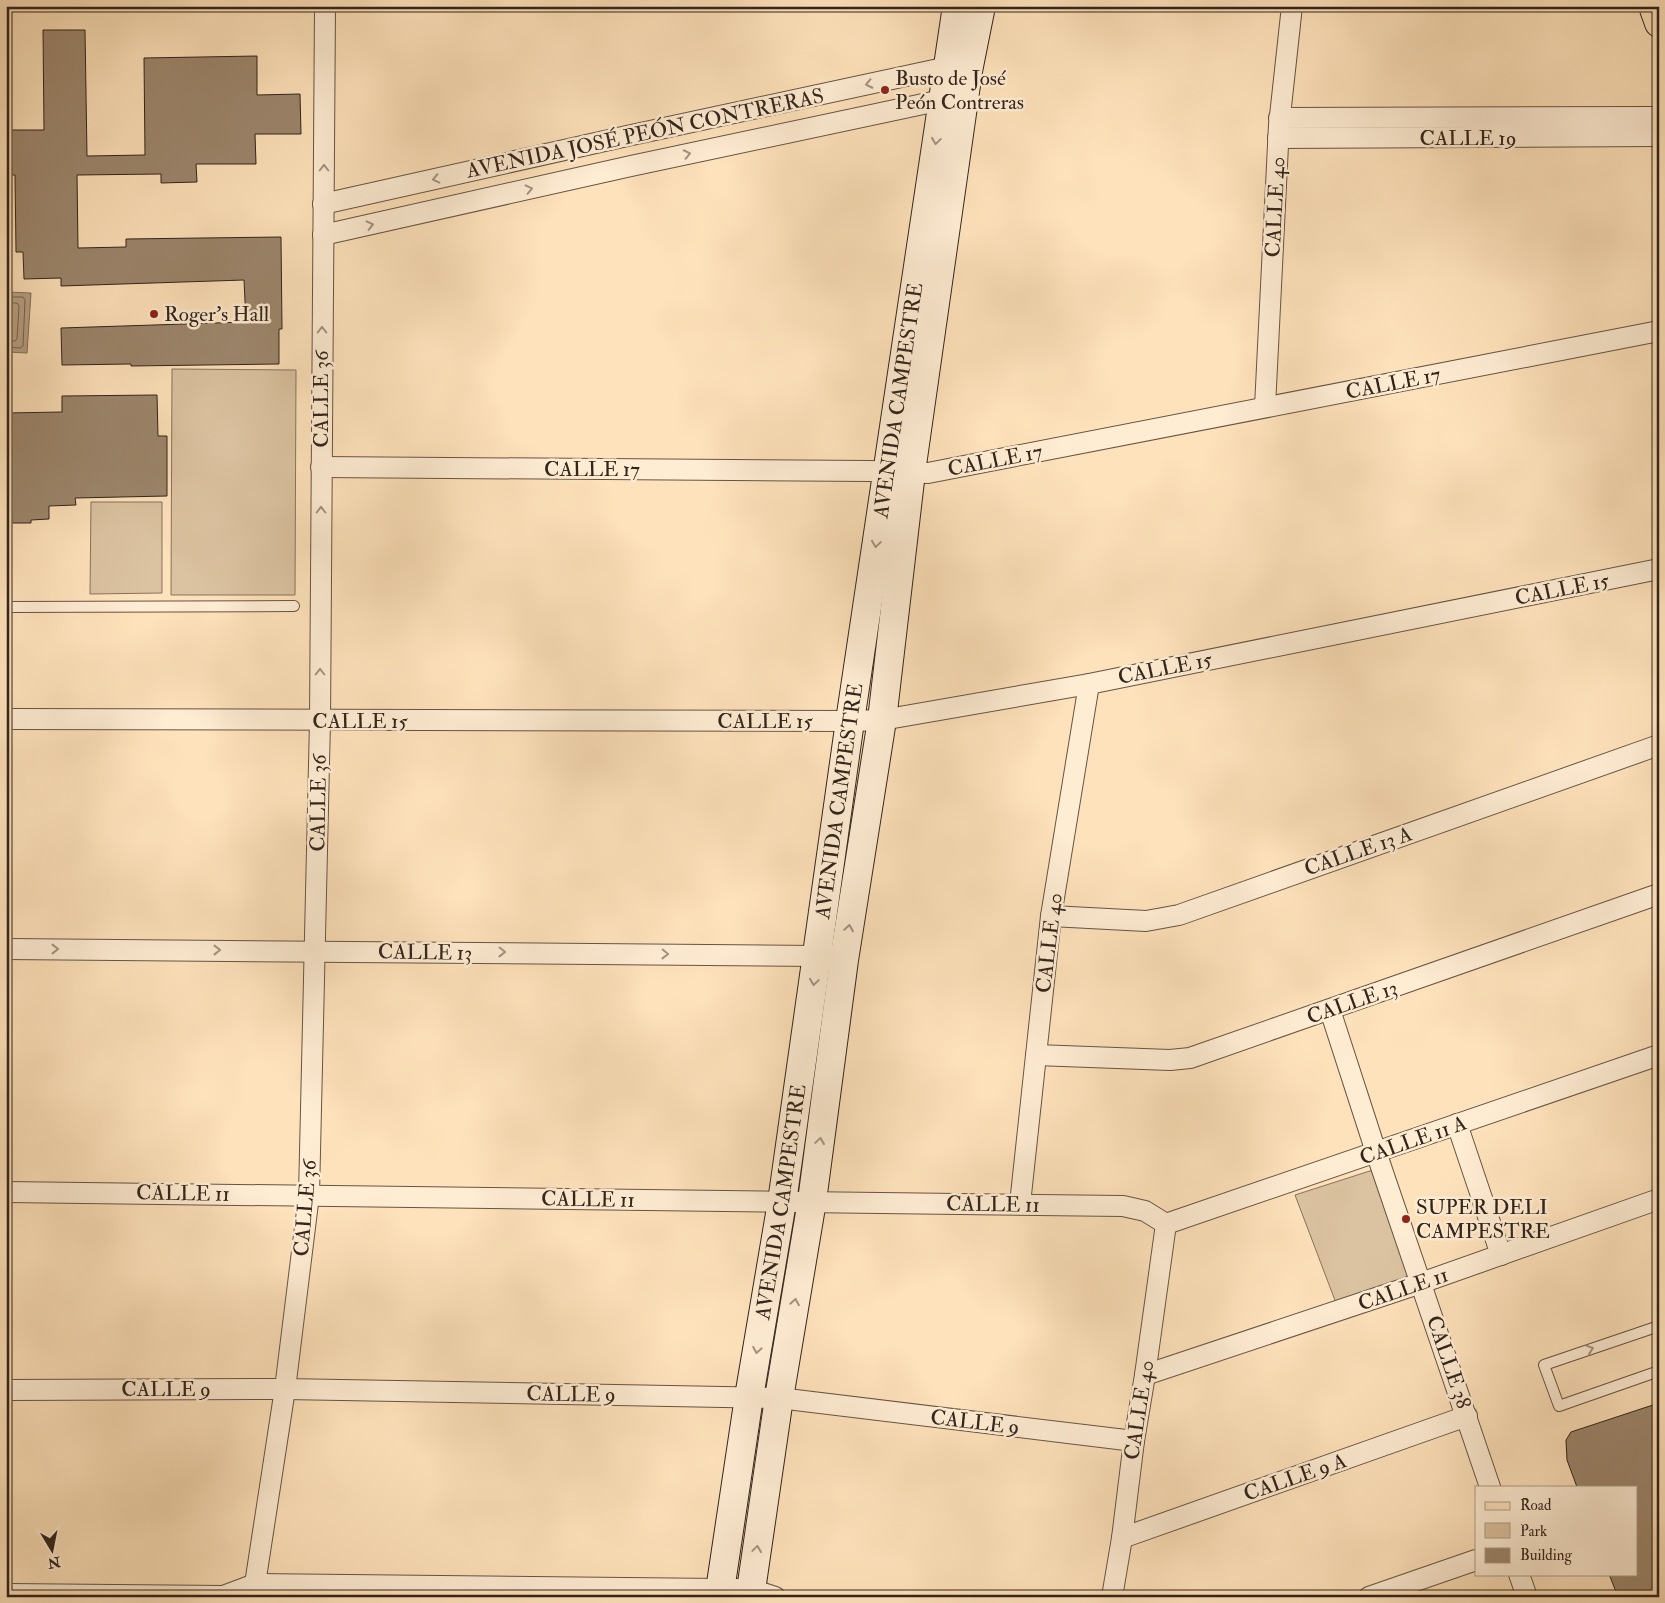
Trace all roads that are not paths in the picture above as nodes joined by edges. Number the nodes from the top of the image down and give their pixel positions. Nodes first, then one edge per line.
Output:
1 (325, 6) edge
2 (957, 6) edge
3 (981, 6) edge
4 (1292, 6) edge
5 (1653, 6) edge
6 (1659, 23) edge
7 (958, 69) junction
8 (953, 101) junction
9 (1659, 117) edge
10 (1279, 118) junction
11 (627, 136) junction
12 (1659, 136) edge
13 (1278, 138) junction
14 (631, 166) junction
15 (323, 204) junction
16 (323, 235) junction
17 (1659, 331) edge
18 (1265, 408) junction
19 (321, 467) junction
20 (899, 472) junction
21 (1659, 569) edge
22 (6, 606) edge
23 (294, 606) dead end
24 (1089, 684) junction
25 (6, 719) edge
26 (882, 720) junction
27 (320, 721) junction
28 (850, 721) junction
29 (1659, 745) edge
30 (1659, 894) edge
31 (1051, 916) junction
32 (6, 949) edge
33 (314, 950) junction
34 (817, 956) junction
35 (844, 960) junction
36 (1330, 1010) junction
37 (1036, 1055) junction
38 (1659, 1055) edge
39 (1457, 1124) junction
40 (1376, 1152) junction
41 (6, 1192) edge
42 (309, 1194) junction
43 (1659, 1199) edge
44 (812, 1201) junction
45 (782, 1202) junction
46 (1020, 1204) junction
47 (1166, 1224) junction
48 (1501, 1255) junction
49 (1421, 1283) junction
50 (1659, 1326) edge
51 (1659, 1371) edge
52 (1145, 1375) junction
53 (284, 1389) junction
54 (6, 1390) edge
55 (749, 1397) junction
56 (779, 1398) junction
57 (1467, 1416) junction
58 (1134, 1441) junction
59 (1490, 1486) edge
60 (1122, 1538) junction
61 (1475, 1560) edge
62 (1520, 1576) edge
63 (254, 1591) edge
64 (720, 1593) edge
65 (6, 1594) edge
66 (758, 1594) edge
67 (224, 1596) edge
68 (1112, 1597) edge
69 (1369, 1597) edge
70 (1527, 1597) edge

15 -> 1 street, CALLE 36
2 - 7 street, AVENIDA CAMPESTRE
3 - 7 street, AVENIDA CAMPESTRE
4 - 10 street, CALLE 40
5 - 6 main road
7 - 8 street, AVENIDA CAMPESTRE
7 -> 11 street, AVENIDA JOSÉ PEÓN CONTRERAS
14 -> 8 street, AVENIDA JOSÉ PEÓN CONTRERAS
8 - 20 street, AVENIDA CAMPESTRE
9 - 10 street, CALLE 19
10 - 13 street, CALLE 40
11 - 14 street
11 -> 15 street, AVENIDA JOSÉ PEÓN CONTRERAS
12 - 13 street, CALLE 19
13 - 18 street, CALLE 40
16 -> 14 street, AVENIDA JOSÉ PEÓN CONTRERAS
15 - 16 street, CALLE 36
19 -> 16 street, CALLE 36
17 - 18 street, CALLE 17
18 - 20 street, CALLE 17
19 - 20 street, CALLE 17
27 -> 19 street, CALLE 36
20 - 26 street, AVENIDA CAMPESTRE
20 -> 28 street, AVENIDA CAMPESTRE
21 - 24 street, CALLE 15
22 - 23 lane
24 - 26 street, CALLE 15
24 - 31 street, CALLE 40
25 - 27 street, CALLE 15
26 - 28 street, CALLE 15
35 -> 26 street, AVENIDA CAMPESTRE
27 - 28 street, CALLE 15
27 - 33 street, CALLE 36
28 - 34 street, AVENIDA CAMPESTRE
29 - 31 street, CALLE 13 A
30 - 36 street, CALLE 13
31 - 37 street, CALLE 40
32 -> 33 street, CALLE 13
33 -> 34 street, CALLE 13
33 - 42 street, CALLE 36
34 - 35 street, CALLE 13
34 -> 45 street, AVENIDA CAMPESTRE
44 -> 35 street, AVENIDA CAMPESTRE
36 - 37 street, CALLE 13
36 - 40 street, CALLE 38
37 - 46 street, CALLE 40
38 - 39 street, CALLE 11 A
39 - 40 street, CALLE 11 A
39 - 48 street
40 - 47 street, CALLE 11 A
40 - 49 street, CALLE 38
41 - 42 street, CALLE 11
42 - 45 street, CALLE 11
42 - 53 street, CALLE 36
43 - 48 street, CALLE 11
44 - 45 street, CALLE 11
44 - 46 street, CALLE 11
56 -> 44 street, AVENIDA CAMPESTRE
45 -> 55 street, AVENIDA CAMPESTRE
46 - 47 street, CALLE 11
47 - 52 street, CALLE 40
48 - 49 street, CALLE 11
49 - 52 street, CALLE 11
49 - 57 street, CALLE 38
51 -> 50 lane
52 - 58 street, CALLE 40
53 - 54 street, CALLE 9
53 - 55 street, CALLE 9
53 - 63 street, CALLE 36
55 - 56 street, CALLE 9
55 - 64 street, AVENIDA CAMPESTRE
56 - 58 street, CALLE 9
66 -> 56 street, AVENIDA CAMPESTRE
57 - 59 street, CALLE 38
57 - 60 street, CALLE 9 A
58 - 60 street, CALLE 40
60 - 68 street, CALLE 40
61 - 69 street
62 - 70 street
63 - 64 street
63 - 67 street
64 - 66 street
65 - 67 street

